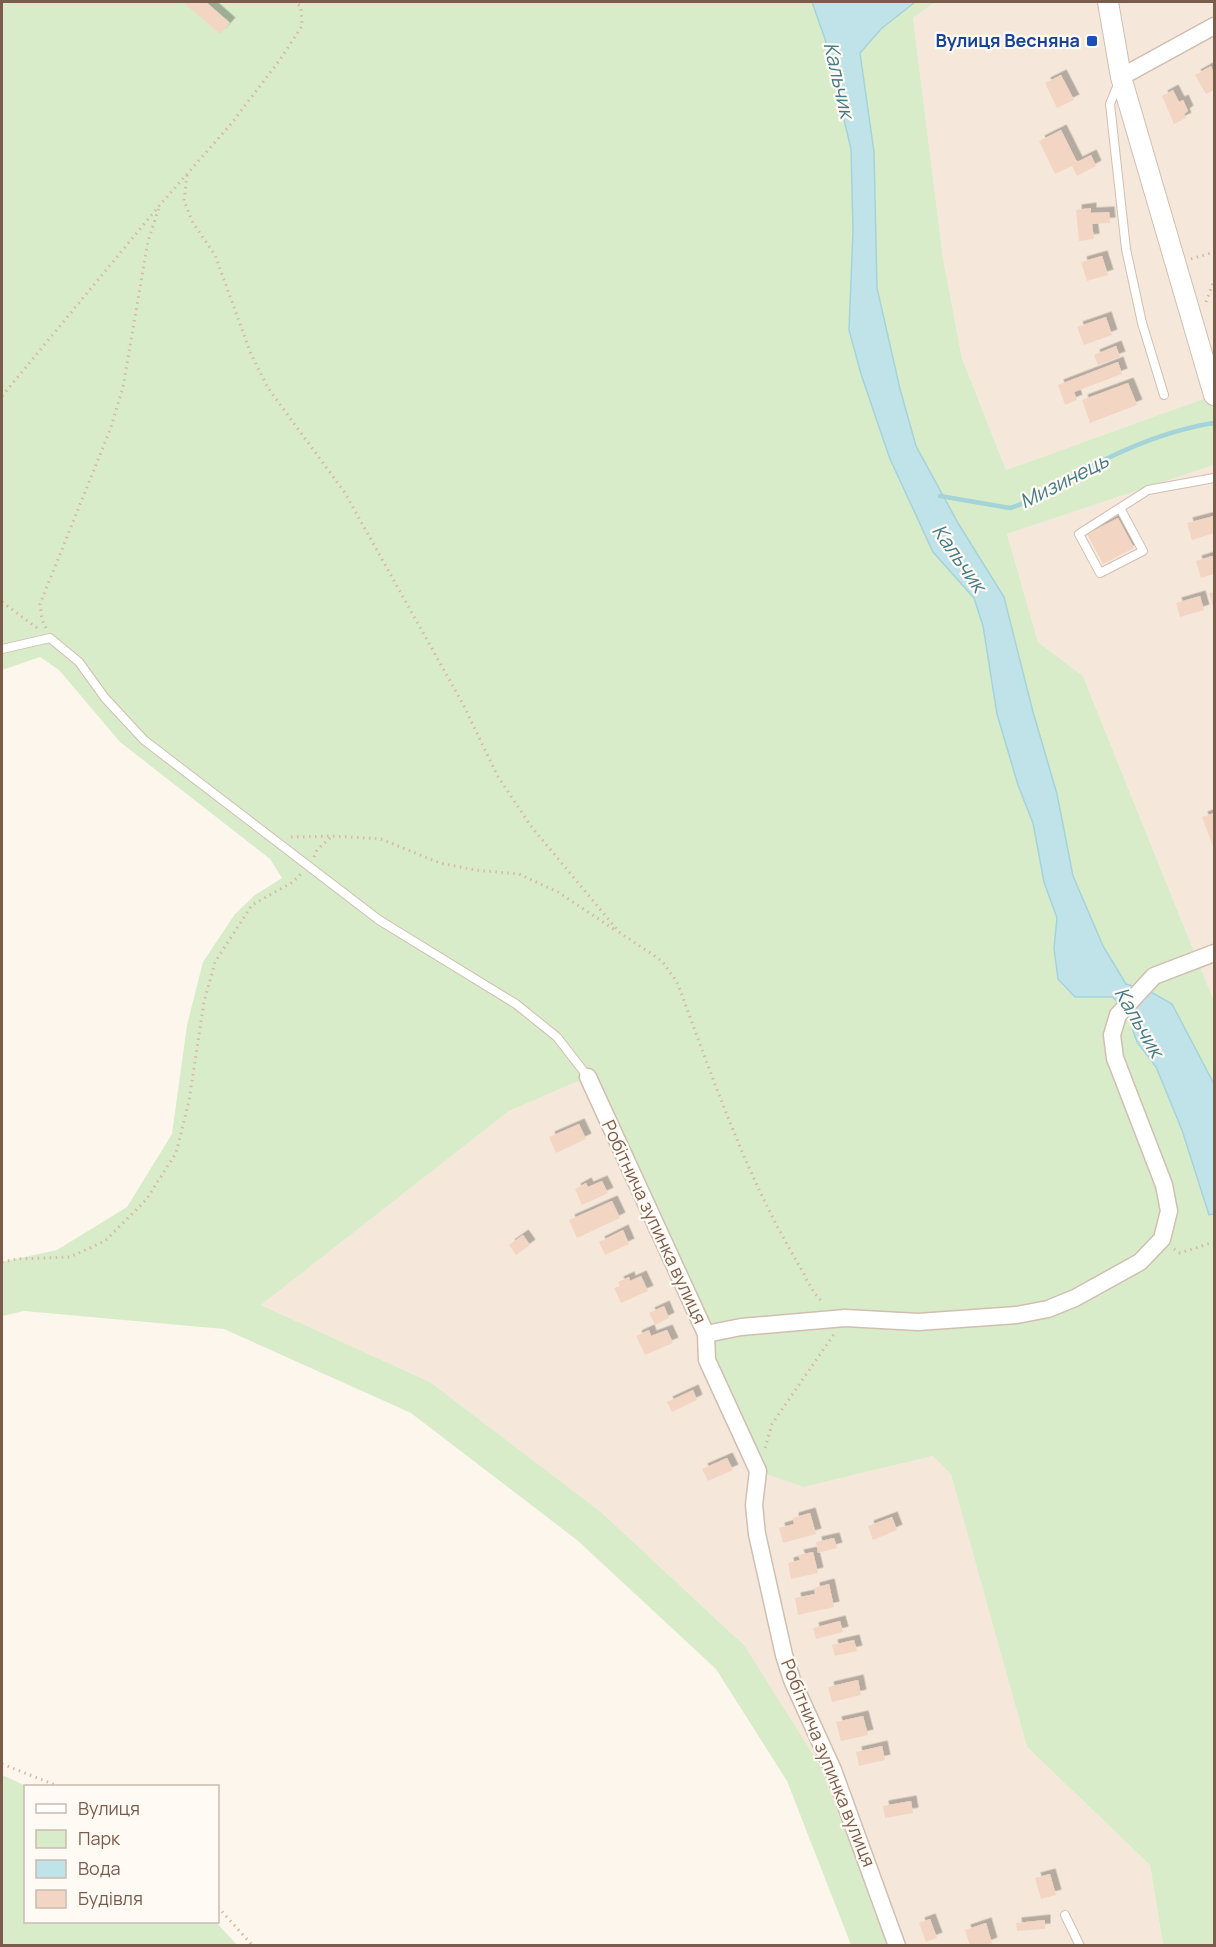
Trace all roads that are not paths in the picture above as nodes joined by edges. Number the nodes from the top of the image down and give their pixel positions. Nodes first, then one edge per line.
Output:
1 (1108, 2) edge
2 (1215, 26) edge
3 (1121, 77) junction
4 (1164, 395) dead end
5 (1214, 395) edge
6 (1215, 478) edge
7 (1120, 508) junction
8 (2, 649) edge
9 (1215, 953) edge
10 (588, 1077) joint
11 (706, 1334) junction
12 (1065, 1916) dead end
13 (897, 1946) edge
14 (1080, 1946) edge

1 - 3 street
2 - 3 street
3 - 4 lane
3 - 5 street
6 - 7 lane
7 - 7 lane
8 - 10 lane
9 - 11 street
10 - 11 street, Робітнича зупинка вулиця
11 - 13 street, Робітнича зупинка вулиця
12 - 14 lane

